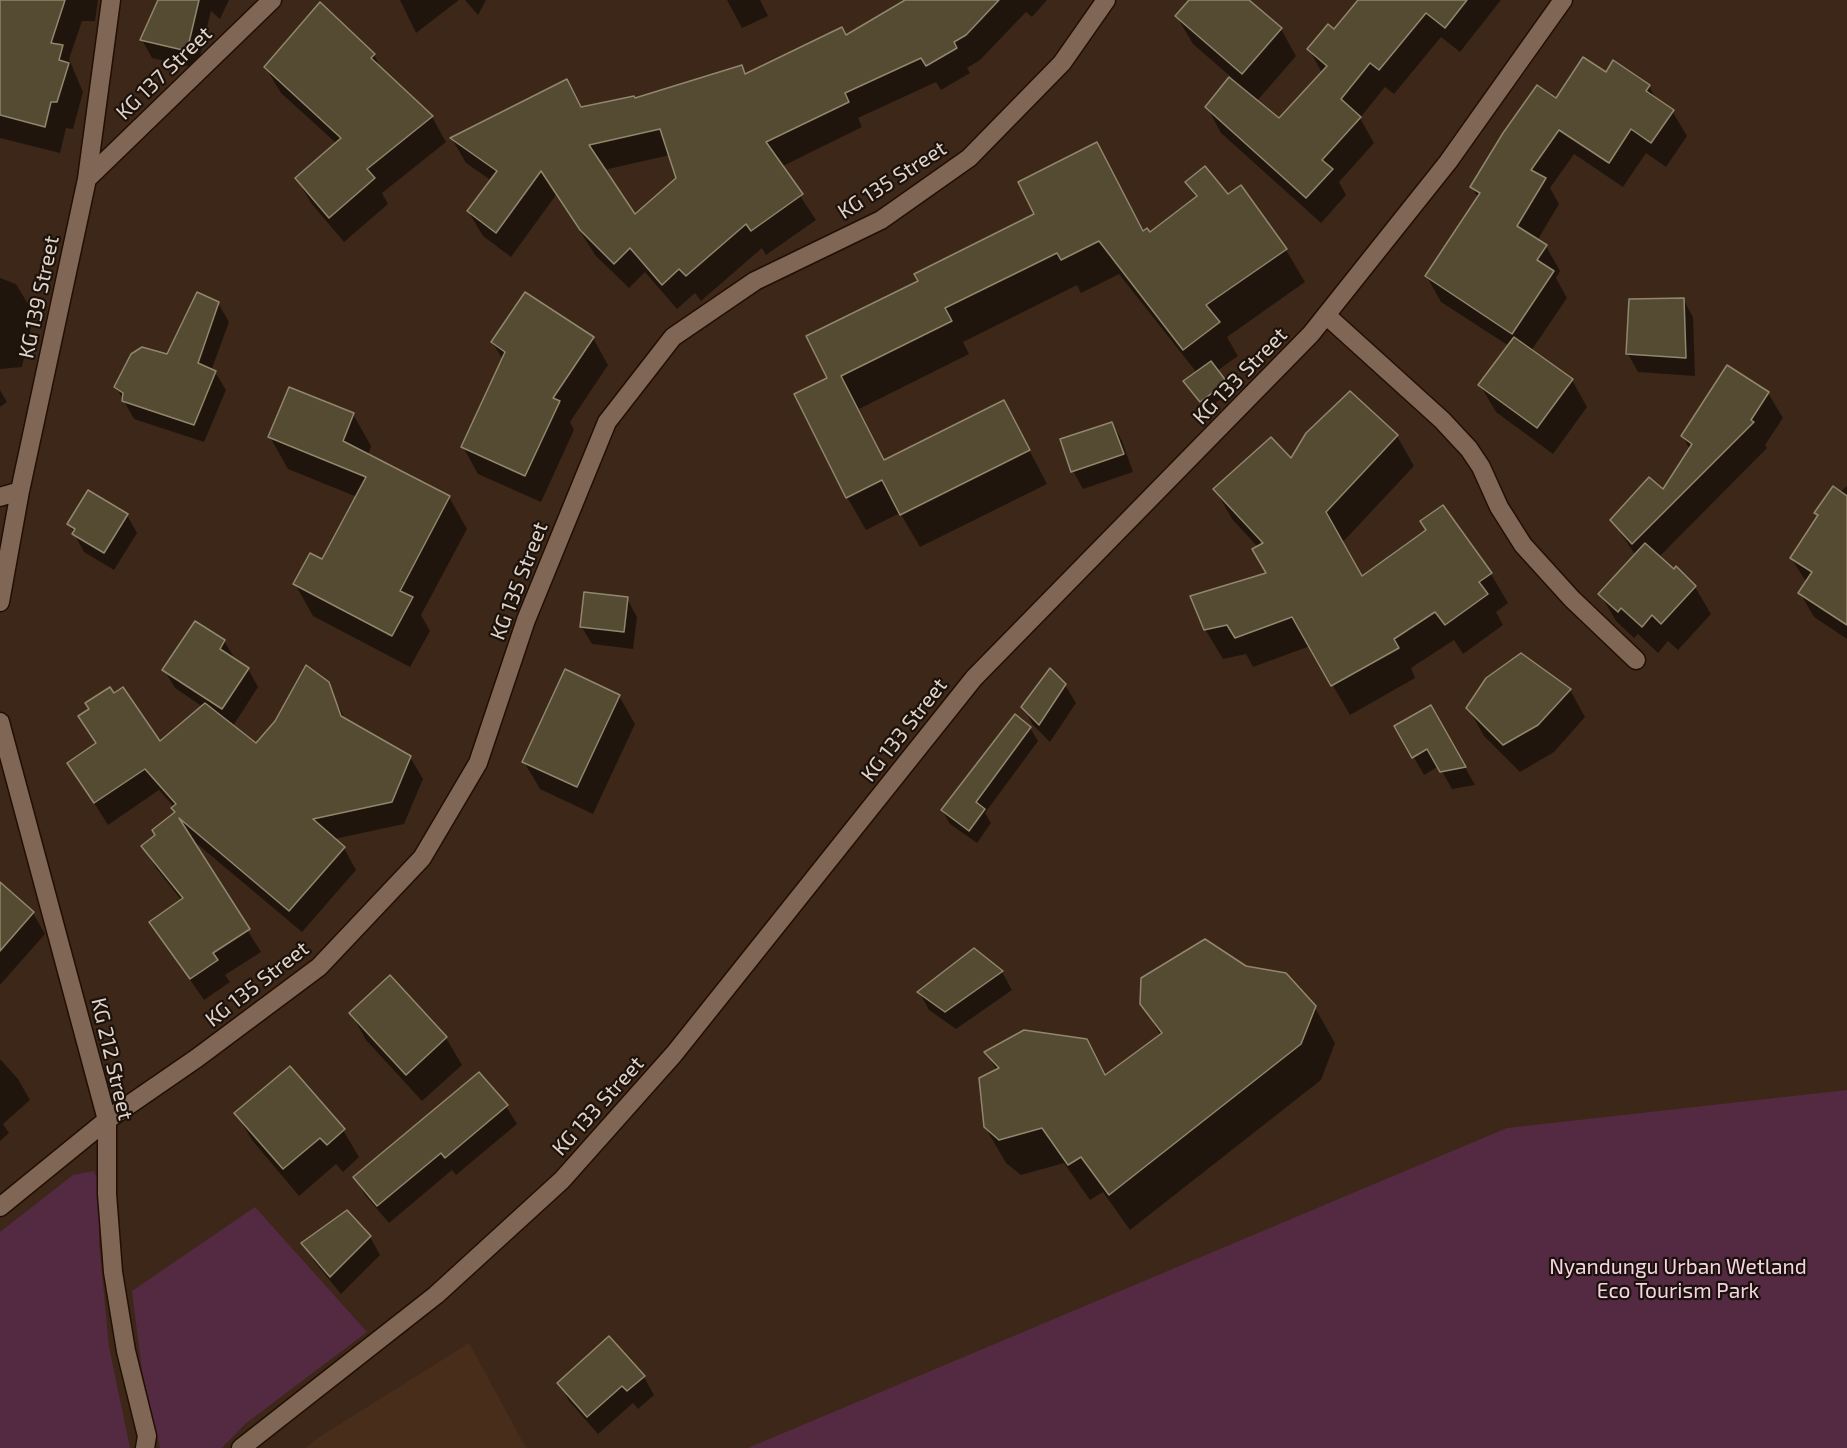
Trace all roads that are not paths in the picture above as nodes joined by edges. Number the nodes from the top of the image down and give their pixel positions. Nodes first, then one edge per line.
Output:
1 (111, 0) edge
2 (272, 0) edge
3 (1106, 0) edge
4 (1563, 0) edge
5 (87, 179) junction
6 (1326, 315) junction
7 (20, 491) junction
8 (0, 497) edge
9 (0, 602) edge
10 (1636, 660) dead end
11 (0, 722) edge
12 (107, 1120) junction
13 (0, 1207) edge
14 (145, 1448) edge
15 (241, 1448) edge

1 - 5 street, KG 139 Street
2 - 5 street, KG 137 Street
3 - 12 street, KG 135 Street
4 - 6 street, KG 133 Street
5 - 7 street, KG 139 Street
6 - 10 street
6 - 15 street, KG 133 Street
7 - 8 street
7 - 9 street, KG 139 Street
11 - 12 street, KG 212 Street
12 - 13 street, KG 135 Street
12 - 14 street, KG 212 Street

